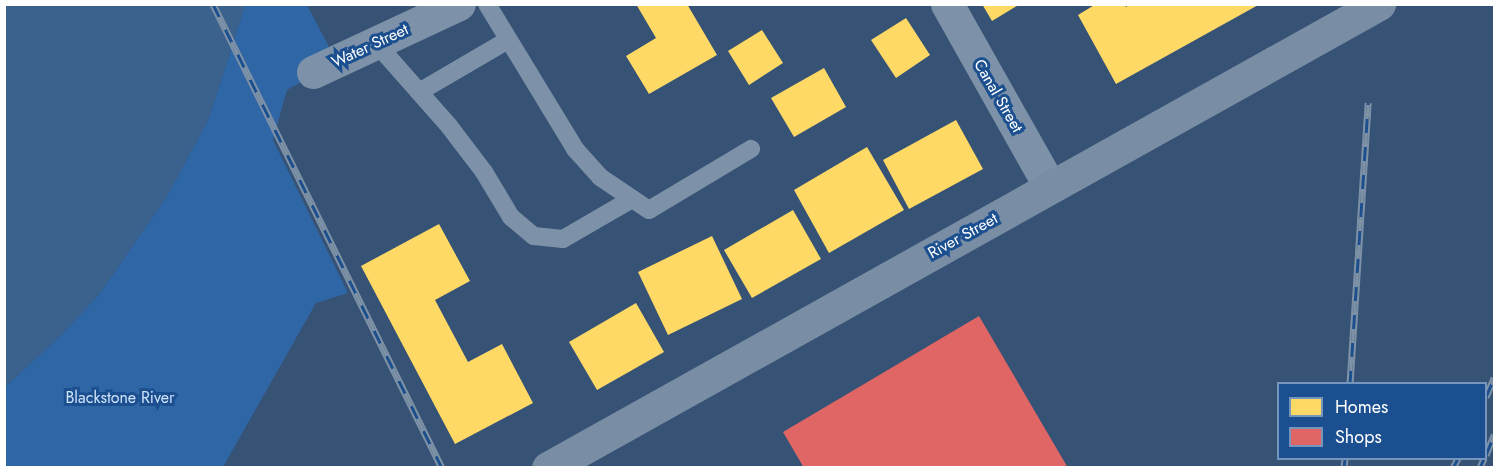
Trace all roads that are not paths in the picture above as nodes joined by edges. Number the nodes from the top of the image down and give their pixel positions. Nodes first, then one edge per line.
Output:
1 (459, 4) edge
2 (487, 4) edge
3 (946, 4) edge
4 (1378, 4) edge
5 (508, 40) junction
6 (375, 42) junction
7 (313, 72) dead end
8 (419, 92) junction
9 (751, 149) dead end
10 (1050, 188) junction
11 (632, 199) junction
12 (548, 468) edge

1 - 6 street, Water Street
2 - 5 lane
3 - 10 street, Canal Street
4 - 10 street, River Street
5 - 8 lane
5 - 11 lane
6 - 7 street, Water Street
6 - 8 lane
8 - 11 lane
9 - 11 lane
10 - 12 street, River Street

